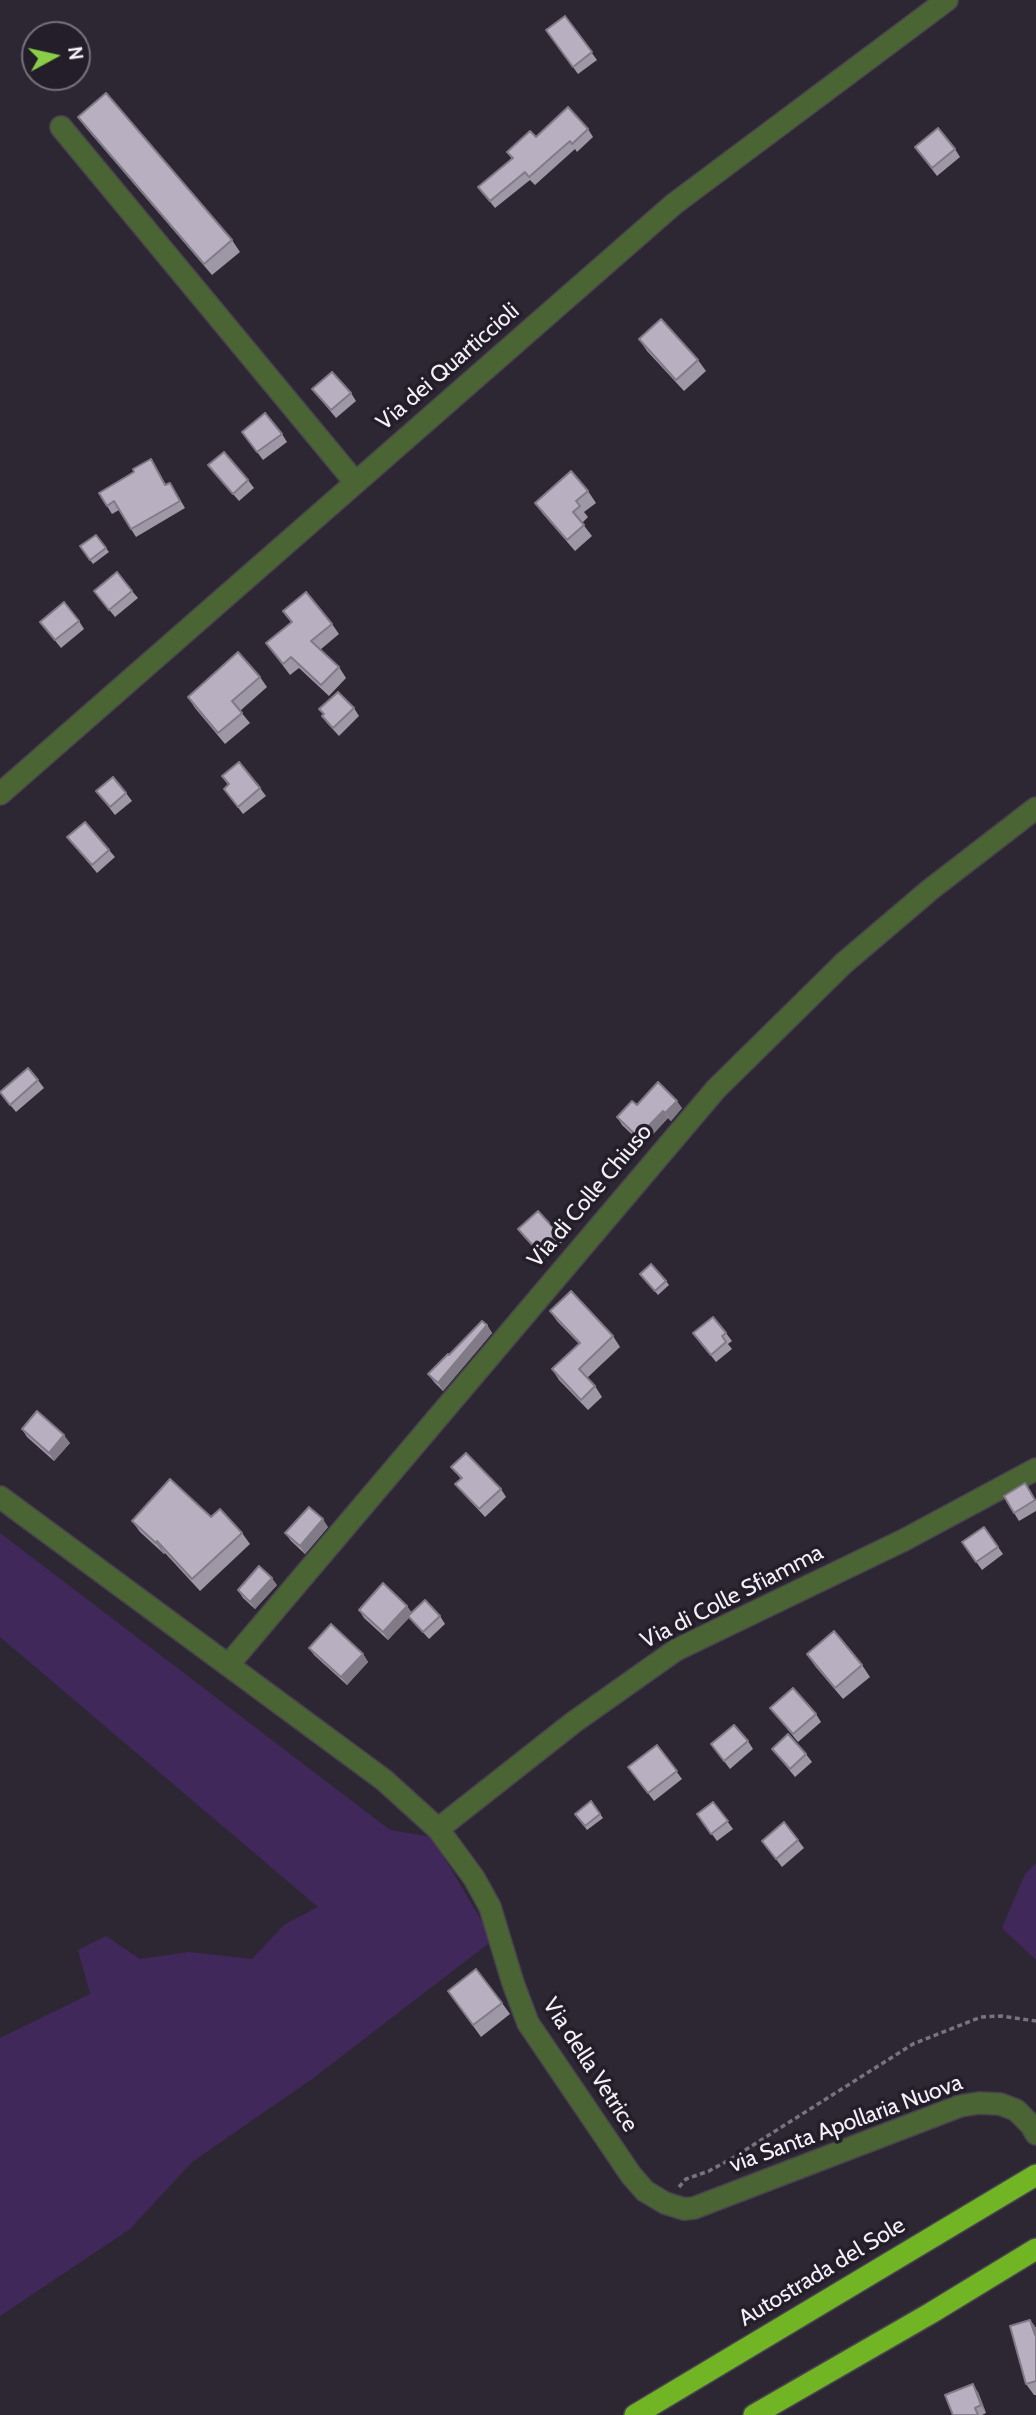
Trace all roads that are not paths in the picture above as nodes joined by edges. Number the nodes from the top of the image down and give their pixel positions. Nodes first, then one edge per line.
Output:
1 (947, 0) edge
2 (61, 127) dead end
3 (355, 482) junction
4 (0, 794) edge
5 (1036, 808) edge
6 (1036, 1469) edge
7 (0, 1497) edge
8 (229, 1664) junction
9 (438, 1829) junction
10 (1033, 2129) edge
11 (1036, 2175) edge
12 (665, 2203) joint
13 (1036, 2249) edge
14 (635, 2415) edge
15 (754, 2415) edge

1 - 3 street, Via dei Quarticcioli
2 - 3 street
3 - 4 street, Via dei Quarticcioli
5 - 8 street, Via di Colle Chiuso
6 - 9 street, Via di Colle Sfiamma
7 - 8 street, Via della Vetrice
8 - 9 street, Via della Vetrice
9 - 12 street, Via della Vetrice
10 - 12 street, via Santa Apollaria Nuova
11 - 14 highway, Autostrada del Sole
13 - 15 highway

